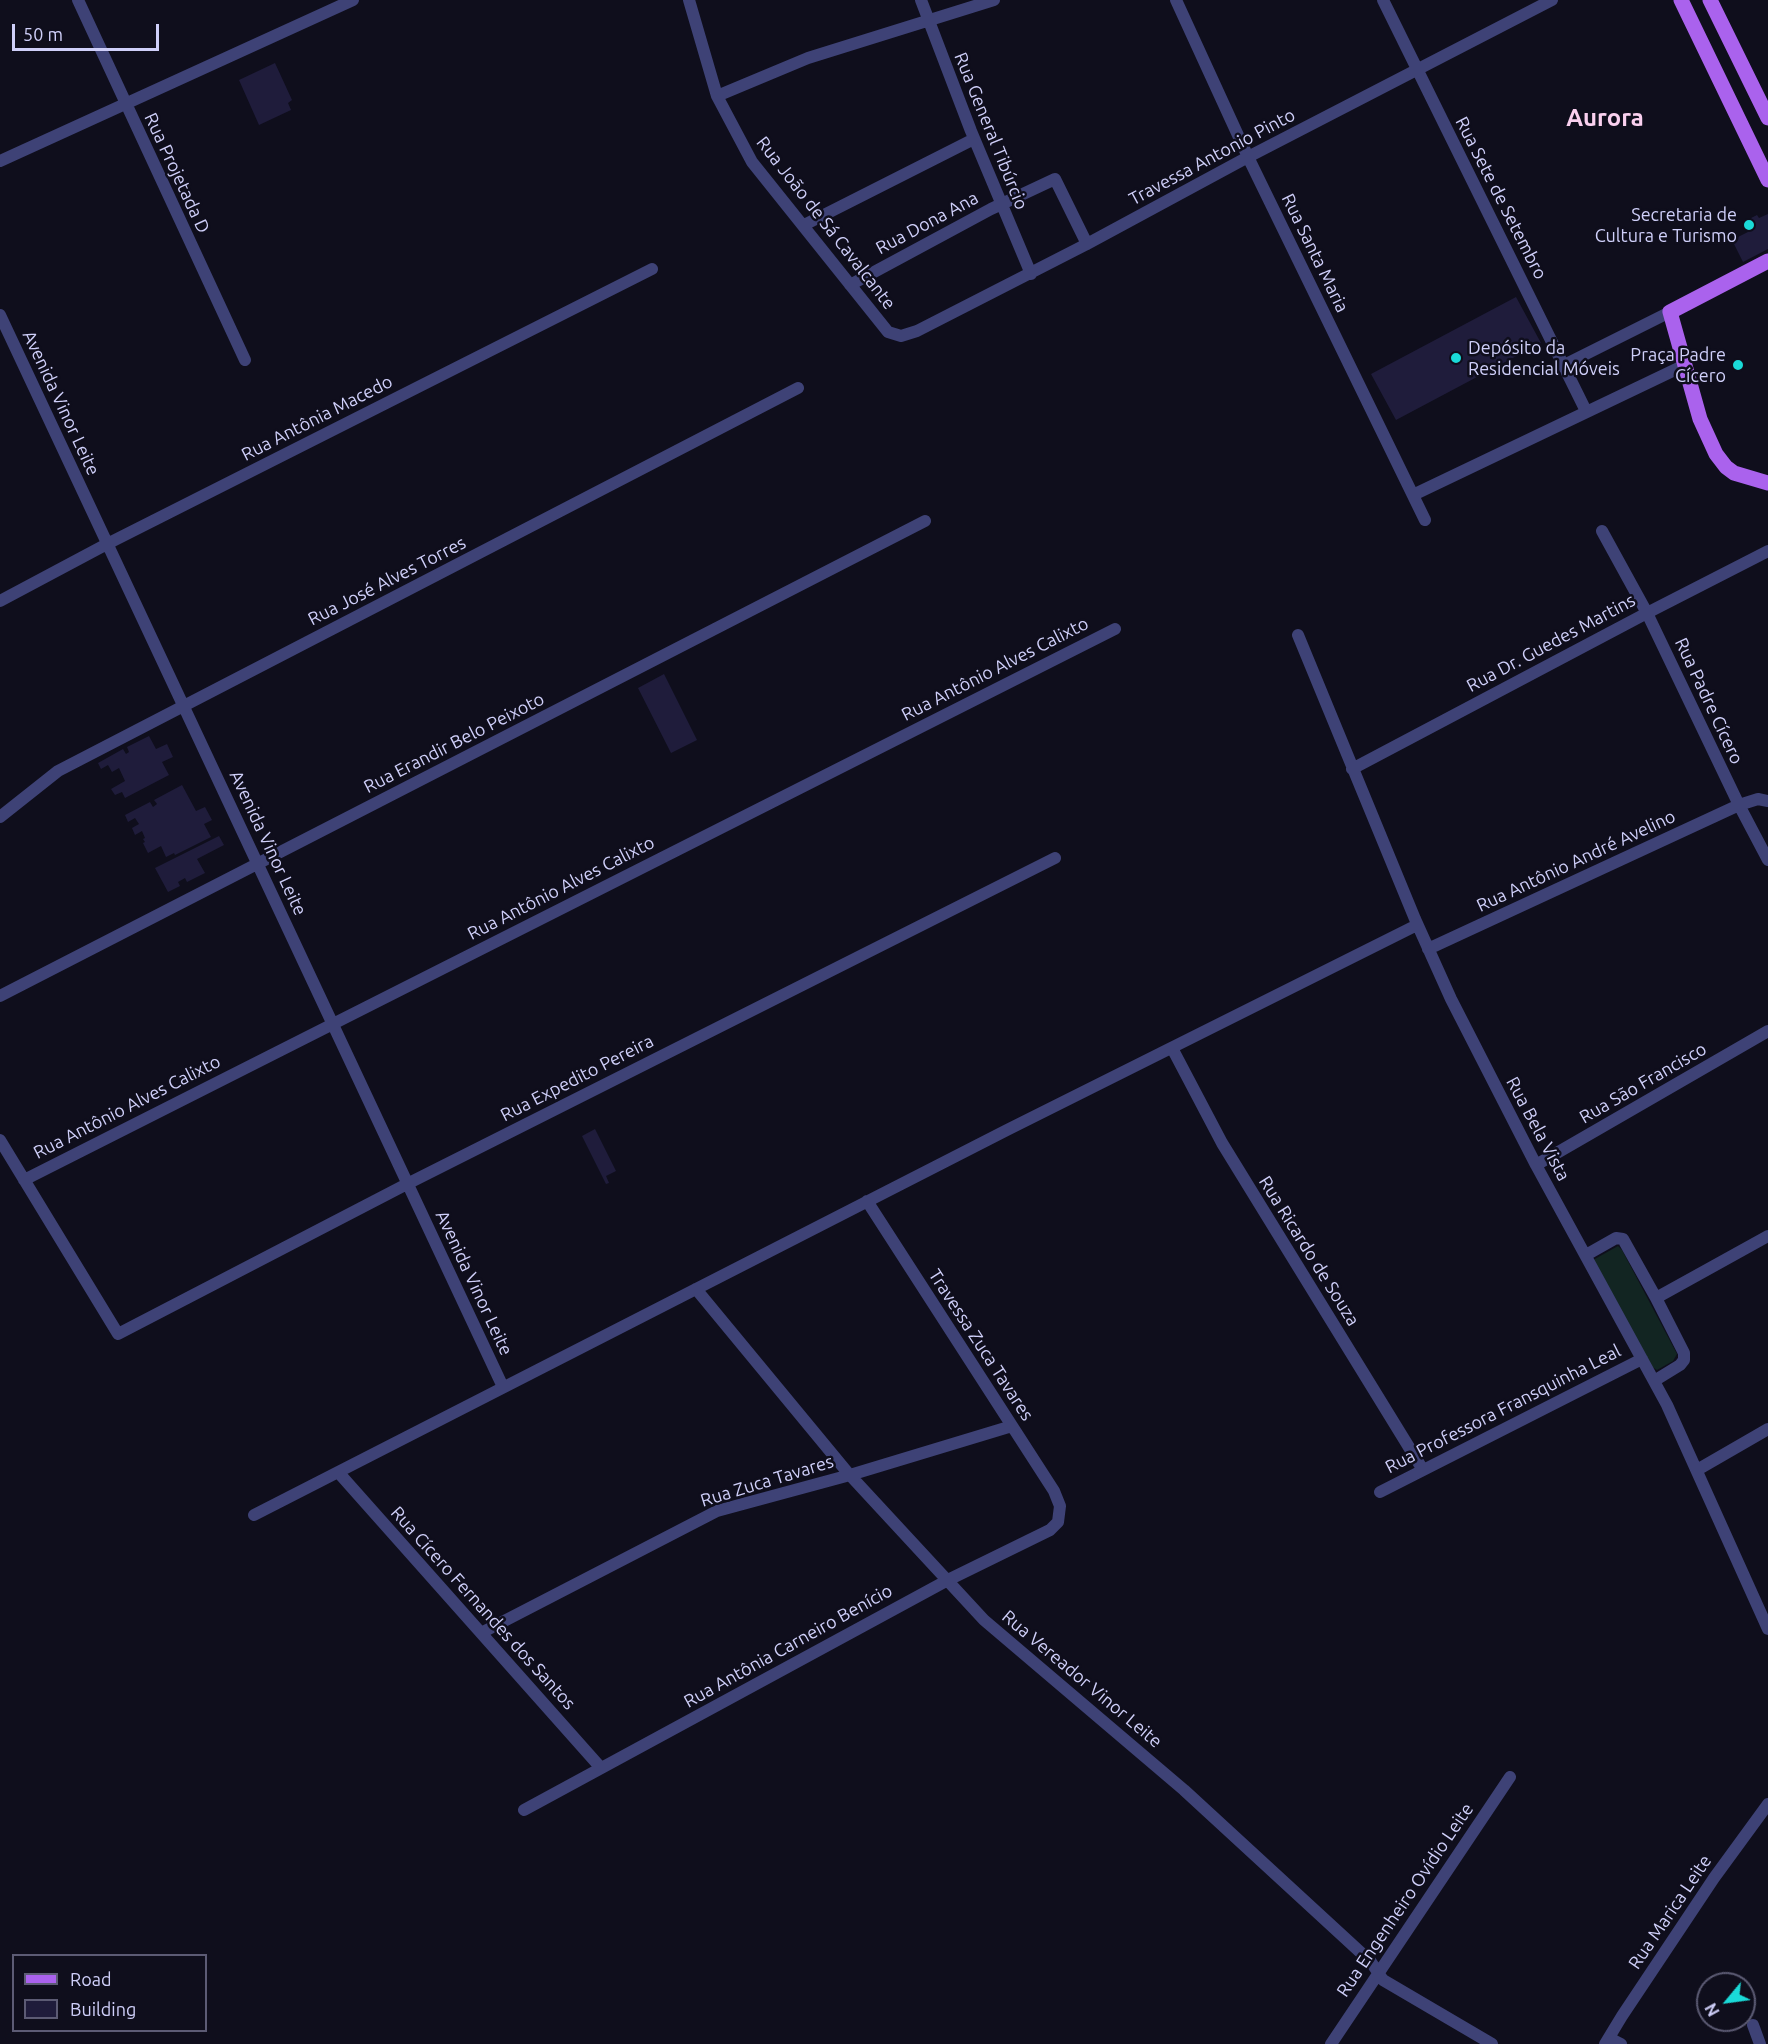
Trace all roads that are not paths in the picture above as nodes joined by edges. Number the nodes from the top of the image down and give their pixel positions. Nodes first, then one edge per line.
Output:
1 (78, 0) edge
2 (353, 0) edge
3 (689, 0) edge
4 (921, 0) edge
5 (993, 0) edge
6 (1176, 0) edge
7 (1383, 0) edge
8 (1552, 0) edge
9 (1681, 0) edge
10 (1710, 0) edge
11 (928, 20) junction
12 (1417, 69) junction
13 (717, 96) junction
14 (125, 104) junction
15 (1768, 118) edge
16 (974, 139) junction
17 (1248, 158) junction
18 (0, 161) edge
19 (1768, 180) edge
20 (1001, 205) junction
21 (804, 225) junction
22 (1088, 244) junction
23 (1768, 261) edge
24 (652, 269) dead end
25 (1031, 273) junction
26 (850, 285) junction
27 (1670, 312) junction
28 (0, 315) edge
29 (888, 332) joint
30 (245, 360) dead end
31 (1564, 365) junction
32 (1685, 365) junction
33 (798, 388) dead end
34 (1586, 411) junction
35 (1765, 480) edge
36 (1413, 495) junction
37 (1425, 520) dead end
38 (925, 521) dead end
39 (1602, 531) dead end
40 (107, 544) junction
41 (1768, 551) edge
42 (0, 601) edge
43 (1647, 612) junction
44 (1115, 629) dead end
45 (1298, 635) dead end
46 (184, 706) junction
47 (1352, 769) junction
48 (1768, 801) edge
49 (1739, 805) junction
50 (0, 817) edge
51 (1054, 858) dead end
52 (1768, 860) edge
53 (258, 864) junction
54 (1418, 925) junction
55 (1428, 949) junction
56 (0, 996) edge
57 (332, 1023) junction
58 (1768, 1031) edge
59 (1172, 1048) junction
60 (0, 1140) edge
61 (1536, 1165) junction
62 (24, 1180) junction
63 (407, 1184) junction
64 (867, 1201) junction
65 (1768, 1236) edge
66 (1586, 1256) junction
67 (696, 1289) junction
68 (1656, 1298) junction
69 (1642, 1359) junction
70 (1654, 1381) junction
71 (503, 1387) junction
72 (1012, 1426) junction
73 (1768, 1429) edge
74 (1423, 1470) junction
75 (1698, 1470) junction
76 (338, 1472) junction
77 (850, 1475) junction
78 (1380, 1492) dead end
79 (1060, 1510) joint
80 (254, 1515) dead end
81 (948, 1580) junction
82 (1768, 1629) edge
83 (481, 1633) junction
84 (601, 1768) junction
85 (1510, 1777) dead end
86 (1768, 1804) edge
87 (524, 1810) dead end
88 (1378, 1971) junction
89 (1607, 2041) edge
90 (1330, 2044) edge
91 (1492, 2044) edge
92 (1621, 2044) edge

1 - 14 street, Rua Projetada D
2 - 14 street
3 - 13 street, Rua João de Sá Cavalcante
4 - 11 street, Rua General Tibúrcio
5 - 11 street
6 - 17 street, Rua Santa Maria
7 - 12 street, Rua Sete de Setembro
8 - 12 street, Travessa Antonio Pinto
9 - 19 main road
10 - 15 main road
11 - 13 street
11 - 16 street, Rua General Tibúrcio
12 - 17 street, Travessa Antonio Pinto
12 - 31 street, Rua Sete de Setembro
13 - 21 street, Rua João de Sá Cavalcante
14 - 18 street
14 - 30 street, Rua Projetada D
16 - 20 street, Rua General Tibúrcio
16 - 21 street
17 - 22 street, Travessa Antonio Pinto
17 - 36 street, Rua Santa Maria
20 - 22 street, Rua Dona Ana
20 - 25 street, Rua General Tibúrcio
20 - 26 street, Rua Dona Ana
21 - 26 street, Rua João de Sá Cavalcante
22 - 25 street, Travessa Antonio Pinto
23 - 27 main road
24 - 40 street, Rua Antônia Macedo
25 - 29 street, Travessa Antonio Pinto
26 - 29 street, Rua João de Sá Cavalcante
27 - 31 street
27 - 32 main road
28 - 40 street, Avenida Vinor Leite
31 - 34 street, Rua Sete de Setembro
32 - 34 street
32 - 35 main road
33 - 46 street, Rua José Alves Torres
34 - 36 street
36 - 37 street, Rua Santa Maria
38 - 53 street, Rua Erandir Belo Peixoto
39 - 43 street, Rua Padre Cícero
40 - 42 street, Rua Antônia Macedo
40 - 46 street, Avenida Vinor Leite
41 - 43 street, Rua Dr. Guedes Martins
43 - 47 street, Rua Dr. Guedes Martins
43 - 49 street, Rua Padre Cícero
44 - 57 street, Rua Antônio Alves Calixto
45 - 47 street, Rua Bela Vista
46 - 50 street, Rua José Alves Torres
46 - 53 street, Avenida Vinor Leite
47 - 54 street, Rua Bela Vista
48 - 49 street
49 - 52 street, Rua Padre Cícero
49 - 55 street, Rua Antônio André Avelino
51 - 63 street, Rua Expedito Pereira
53 - 56 street, Rua Erandir Belo Peixoto
53 - 57 street, Avenida Vinor Leite
54 - 55 street, Rua Bela Vista
54 - 59 street
55 - 61 street, Rua Bela Vista
57 - 62 street, Rua Antônio Alves Calixto
57 - 63 street, Avenida Vinor Leite
58 - 61 street, Rua São Francisco
59 - 64 street
59 - 74 street, Rua Ricardo de Souza
60 - 62 street
61 - 66 street, Rua Bela Vista
62 - 63 street, Rua Expedito Pereira
63 - 71 street, Avenida Vinor Leite
64 - 67 street
64 - 72 street, Travessa Zuca Tavares
65 - 68 street
66 - 68 street
66 - 69 street, Rua Bela Vista
67 - 71 street
67 - 77 street, Rua Vereador Vinor Leite
68 - 70 street
69 - 70 street, Rua Bela Vista
69 - 74 street, Rua Professora Fransquinha Leal
70 - 75 street, Rua Bela Vista
71 - 76 street
72 - 77 street, Rua Zuca Tavares
72 - 79 street, Travessa Zuca Tavares
73 - 75 street
74 - 78 street, Rua Professora Fransquinha Leal
75 - 82 street, Rua Bela Vista
76 - 80 street
76 - 83 street, Rua Cícero Fernandes dos Santos
77 - 81 street, Rua Vereador Vinor Leite
77 - 83 street, Rua Zuca Tavares
79 - 81 street, Rua Antônia Carneiro Benício
81 - 84 street, Rua Antônia Carneiro Benício
81 - 88 street, Rua Vereador Vinor Leite
83 - 84 street, Rua Cícero Fernandes dos Santos
84 - 87 street, Rua Antônia Carneiro Benício
85 - 88 street, Rua Engenheiro Ovídio Leite
86 - 89 street, Rua Marica Leite
88 - 90 street, Rua Engenheiro Ovídio Leite
88 - 91 street, Rua Vereador Vinor Leite
89 - 92 street

